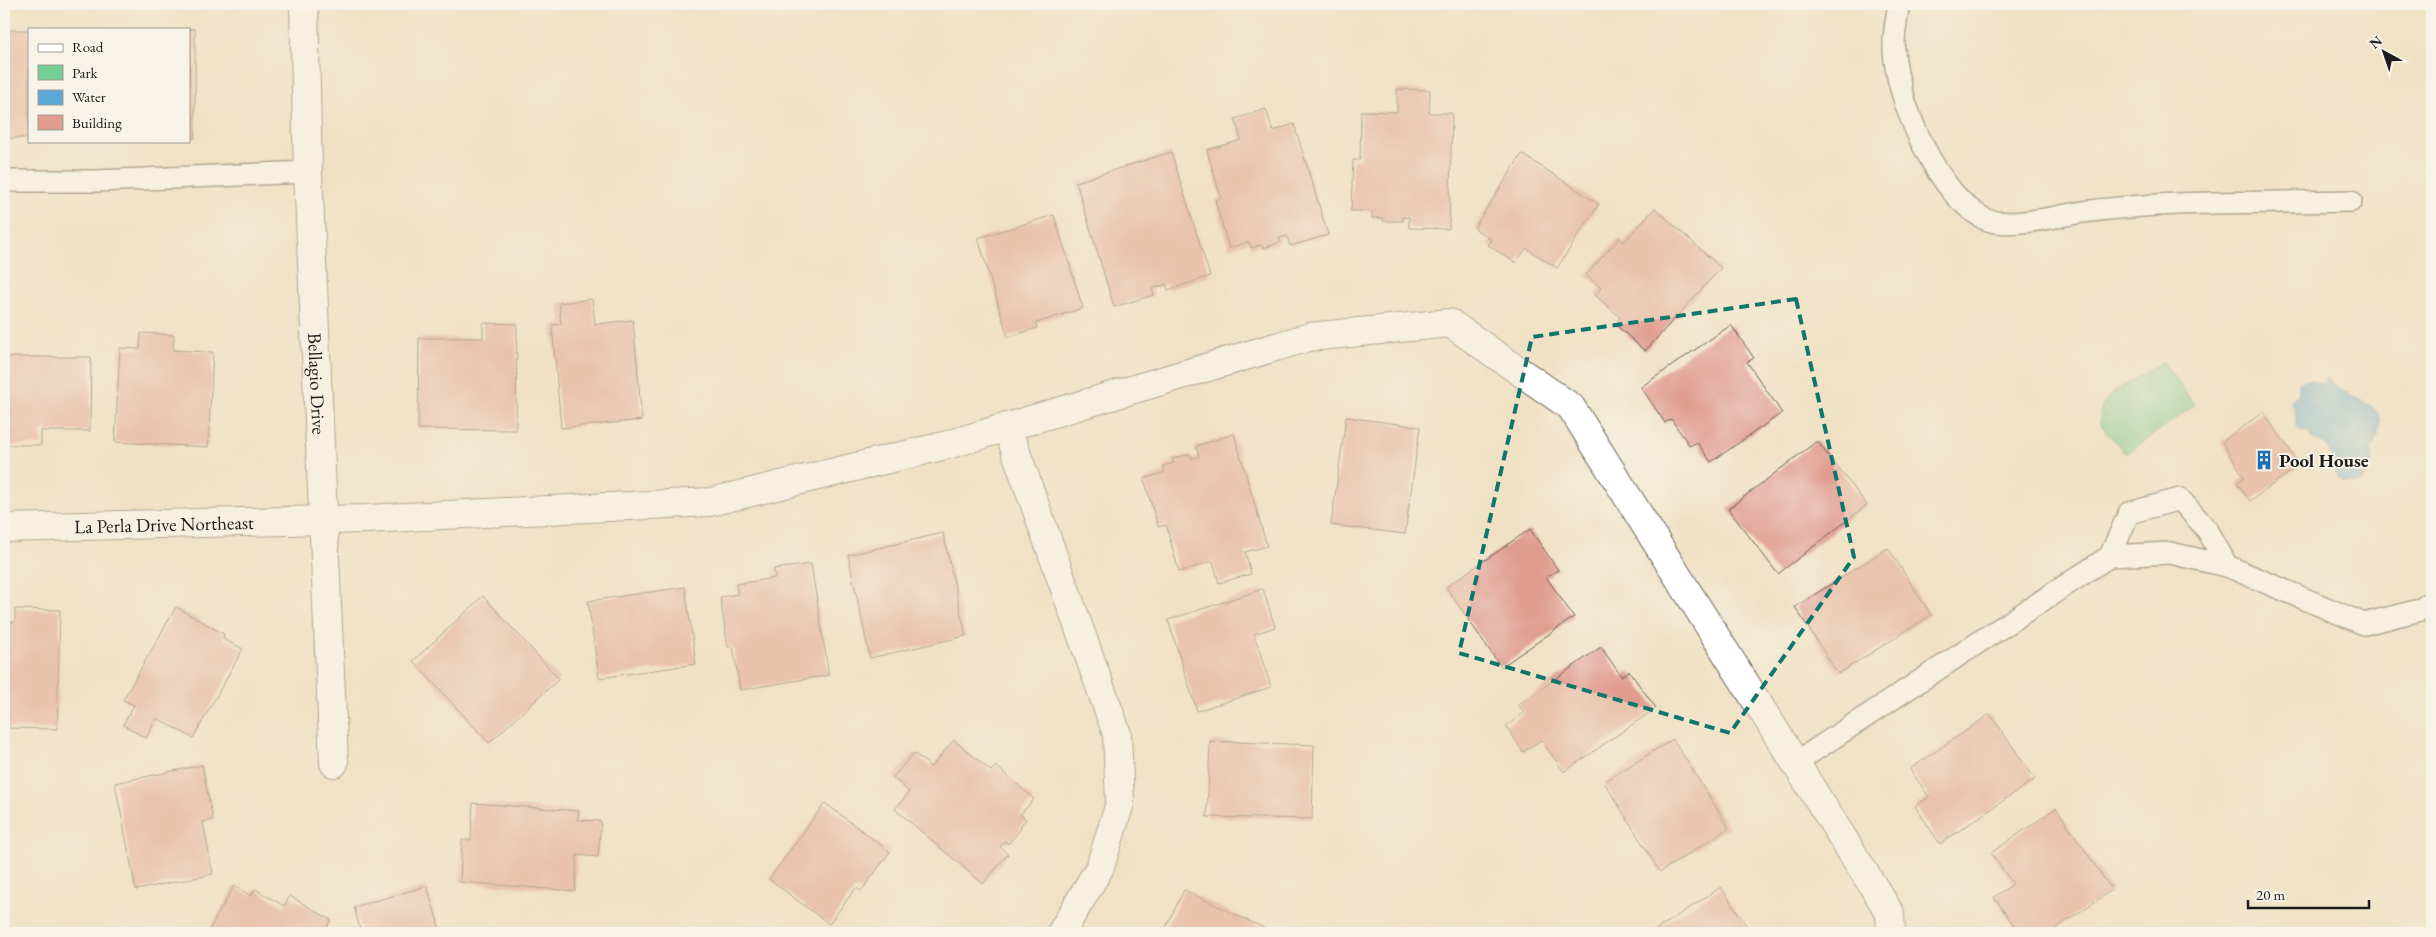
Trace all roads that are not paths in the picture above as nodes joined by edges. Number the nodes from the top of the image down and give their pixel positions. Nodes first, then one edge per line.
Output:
1 (304, 4) edge
2 (1899, 4) edge
3 (308, 172) junction
4 (4, 181) edge
5 (2351, 201) dead end
6 (1007, 426) junction
7 (323, 520) junction
8 (4, 528) edge
9 (2110, 556) junction
10 (2227, 566) junction
11 (2432, 601) edge
12 (334, 762) dead end
13 (1795, 763) junction
14 (1061, 933) edge
15 (1891, 933) edge

1 - 3 street, Bellagio Drive
2 - 5 lane
3 - 4 lane
3 - 7 street, Bellagio Drive
6 - 7 street, La Perla Drive Northeast
6 - 13 street, La Perla Drive Northeast
6 - 14 street
7 - 8 street, La Perla Drive Northeast
7 - 12 street, Bellagio Drive
9 - 10 lane
9 - 10 lane
9 - 13 lane
10 - 11 lane
13 - 15 street, La Perla Drive Northeast

